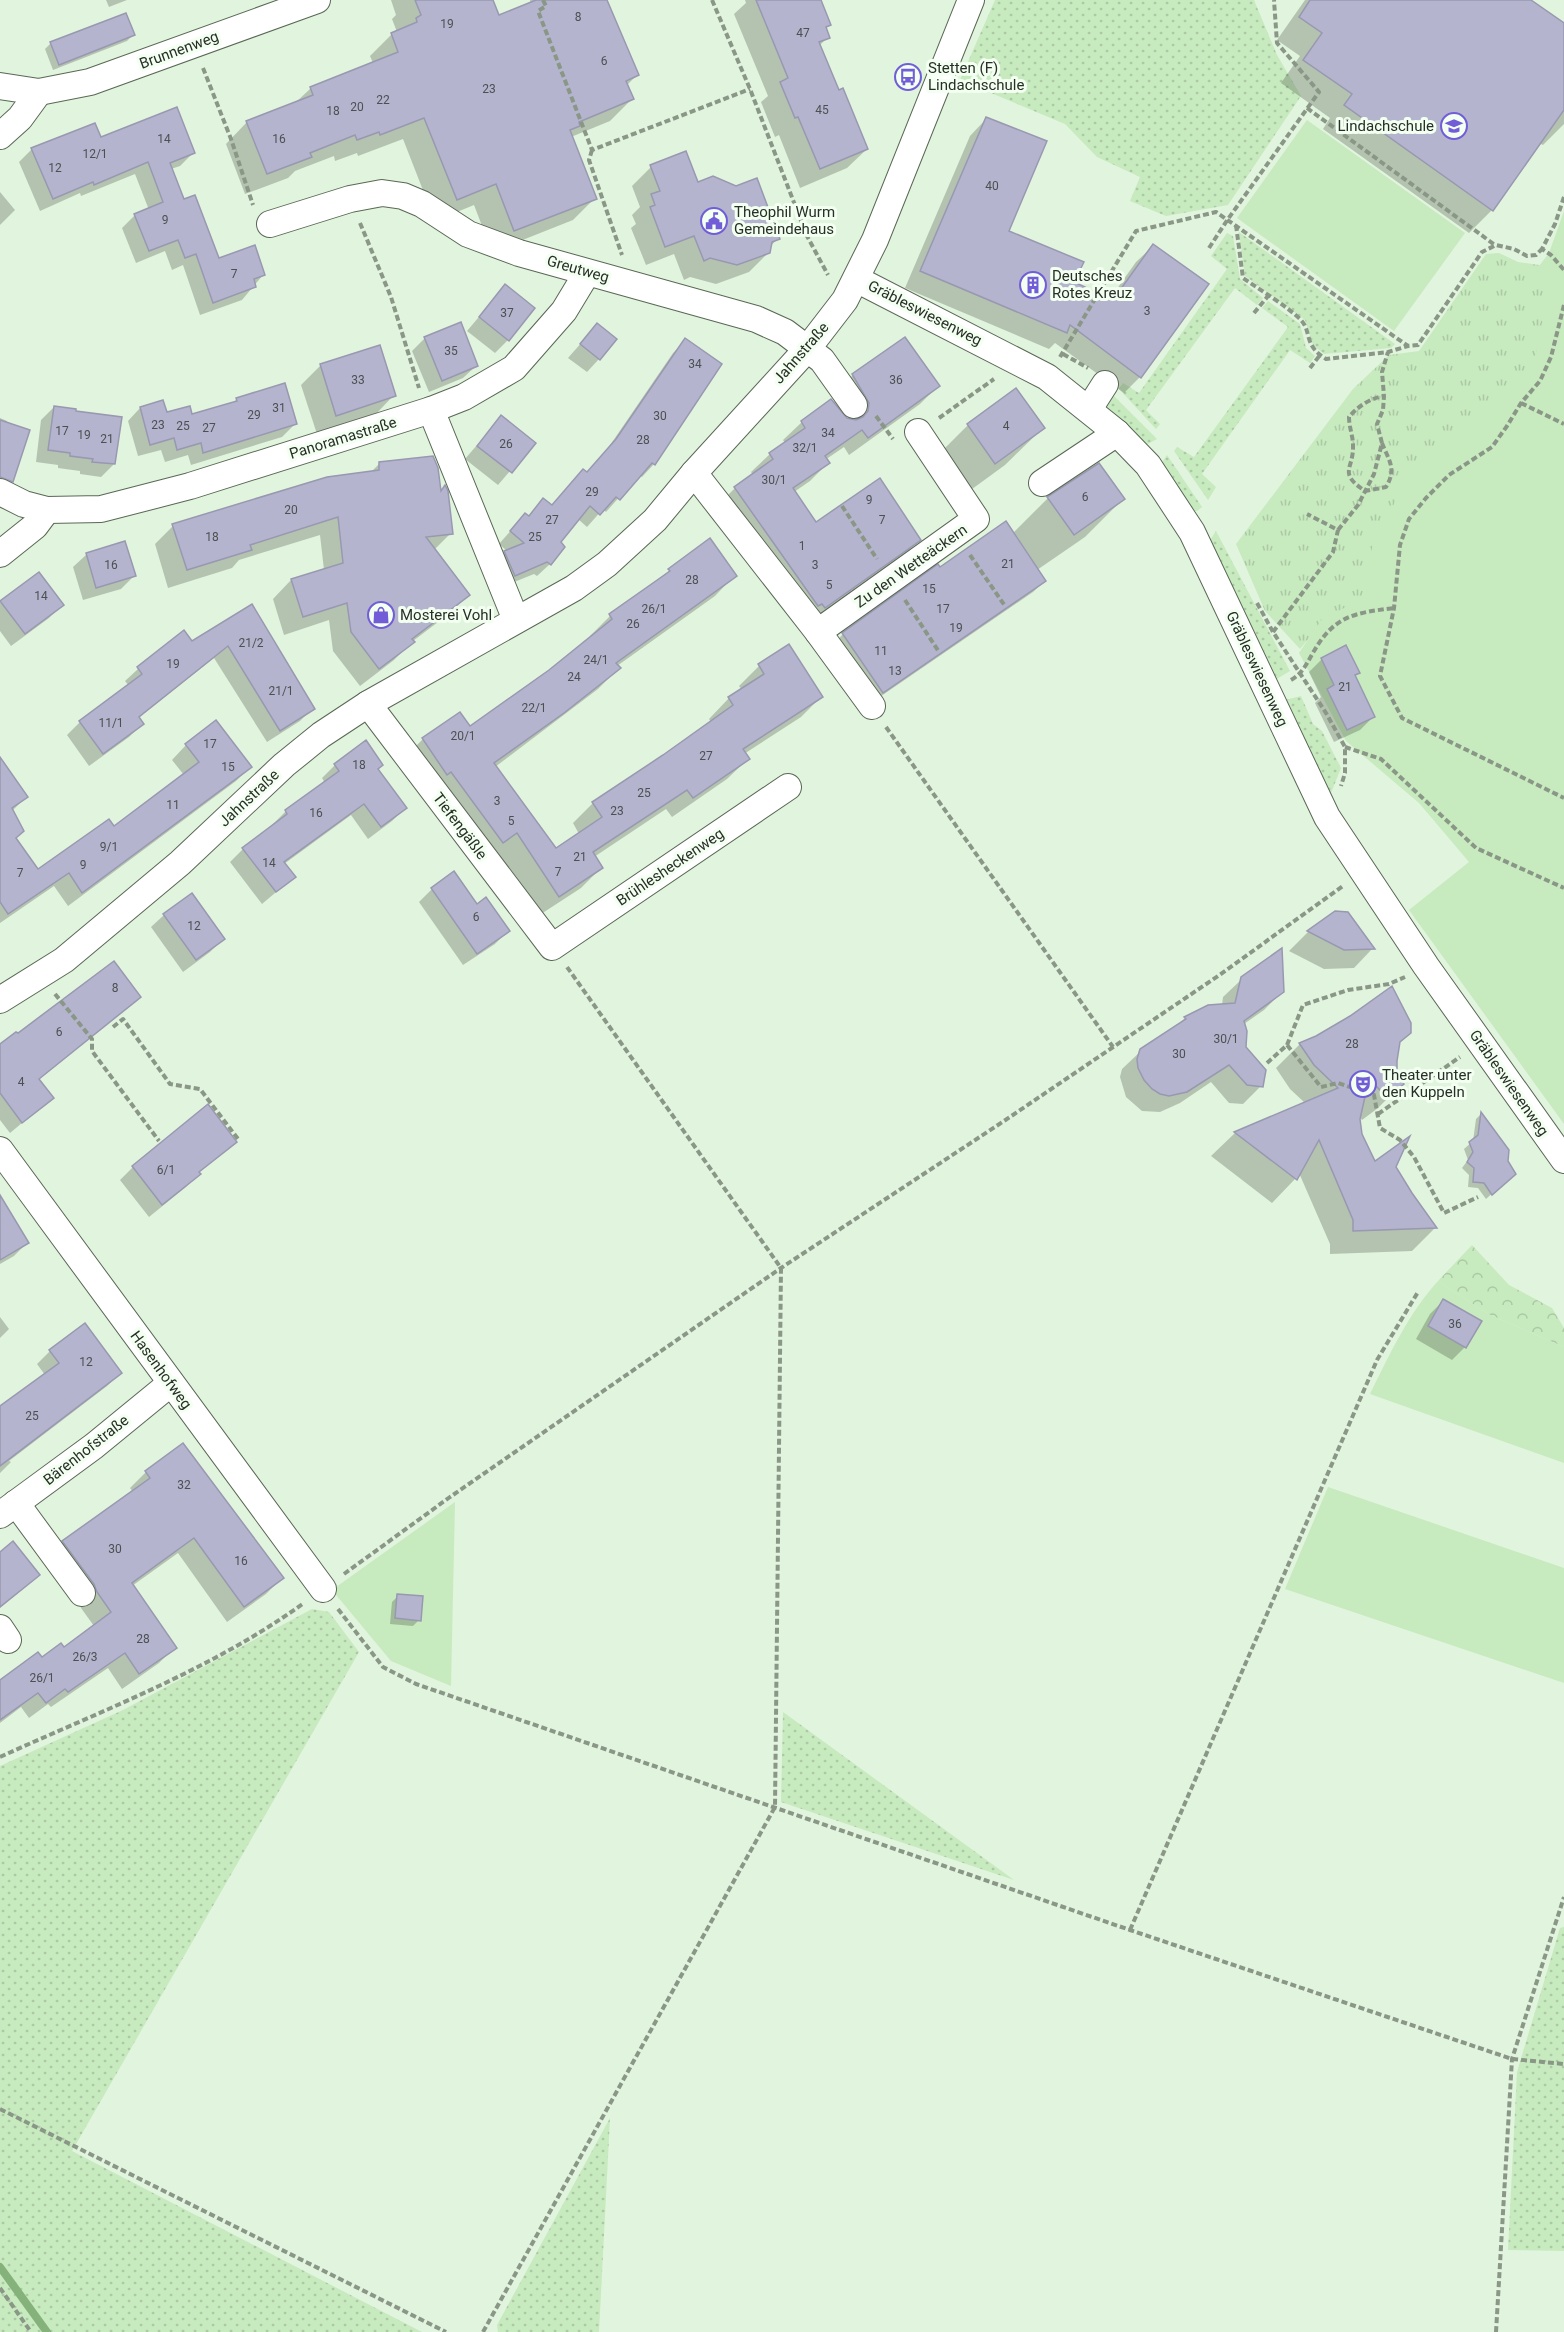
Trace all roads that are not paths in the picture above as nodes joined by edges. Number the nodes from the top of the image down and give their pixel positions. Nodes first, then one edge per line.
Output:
1 (317, 0) edge
2 (970, 0) edge
3 (0, 86) edge
4 (39, 92) junction
5 (0, 136) edge
6 (270, 224) road end
7 (587, 273) junction
8 (851, 290) junction
9 (808, 348) junction
10 (1106, 384) dead end
11 (863, 407) road end
12 (1089, 409) junction
13 (431, 410) junction
14 (918, 432) road end
15 (1117, 433) junction
16 (694, 473) junction
17 (1042, 483) dead end
18 (0, 492) edge
19 (47, 510) junction
20 (0, 554) edge
21 (516, 620) junction
22 (818, 632) junction
23 (368, 704) junction
24 (872, 706) road end
25 (788, 787) dead end
26 (552, 947) joint
27 (0, 1000) edge
28 (0, 1150) edge
29 (1564, 1160) edge
30 (171, 1383) junction
31 (8, 1509) edge
32 (323, 1589) road end
33 (82, 1593) dead end

1 - 4 street, Brunnenweg
2 - 8 street, Jahnstraße
3 - 4 street, Brunnenweg
4 - 5 street
6 - 7 street, Greutweg
7 - 9 street, Greutweg
7 - 13 street, Panoramastraße
8 - 9 street, Jahnstraße
8 - 12 street, Gräbleswiesenweg
9 - 11 street, Greutweg
9 - 16 street, Jahnstraße
10 - 12 street
12 - 15 street, Gräbleswiesenweg
13 - 19 street, Panoramastraße
13 - 21 street
14 - 22 street, Zu den Wetteäckern
15 - 17 street
15 - 29 street, Gräbleswiesenweg
16 - 21 street, Jahnstraße
16 - 22 street
18 - 19 street, Panoramastraße
19 - 20 street
21 - 23 street, Jahnstraße
22 - 24 street
23 - 26 street, Tiefengäßle
23 - 27 street, Jahnstraße
25 - 26 street, Brühlesheckenweg
28 - 30 street, Hasenhofweg
30 - 31 street, Bärenhofstraße
30 - 32 street, Hasenhofweg
31 - 33 street

